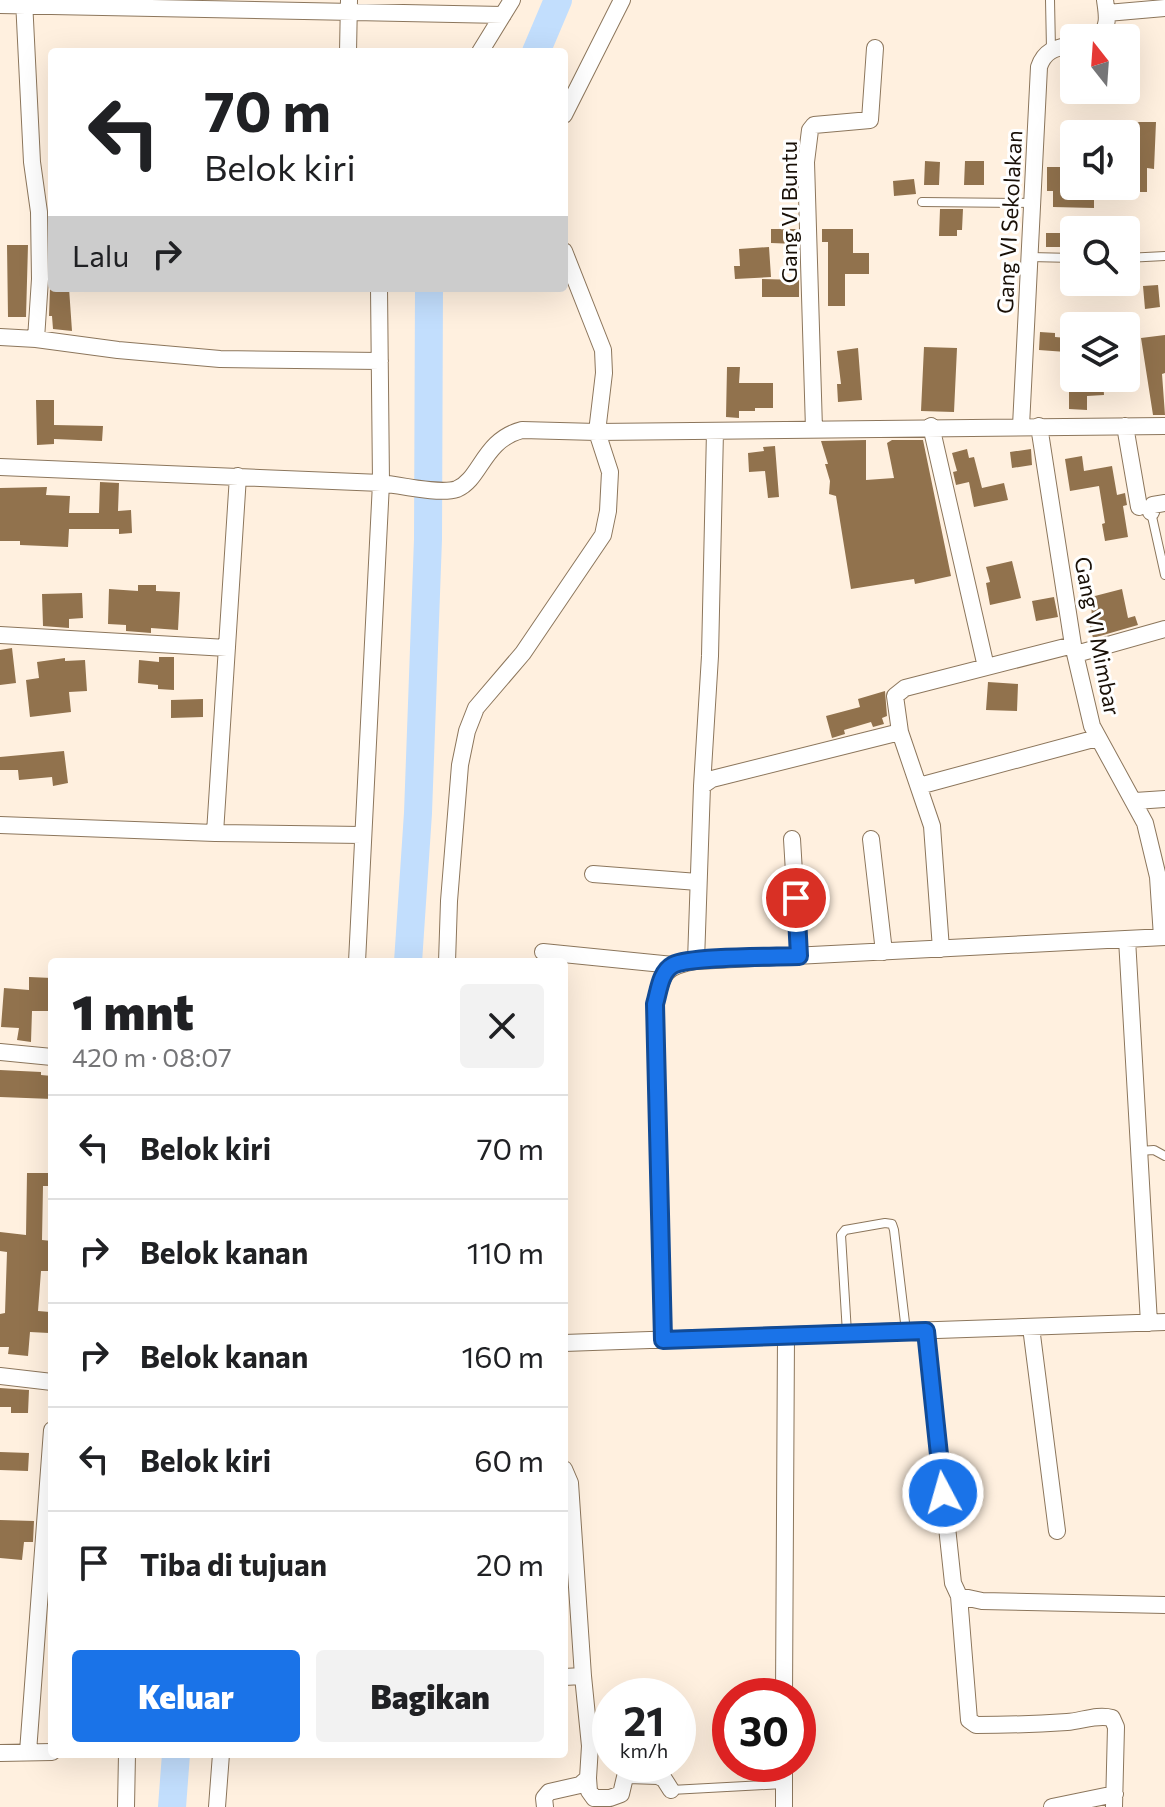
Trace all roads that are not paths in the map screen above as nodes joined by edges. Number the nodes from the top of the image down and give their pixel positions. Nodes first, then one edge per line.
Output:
1 (512, 0) edge
2 (622, 0) edge
3 (1050, 0) edge
4 (25, 3) edge
5 (0, 5) edge
6 (350, 6) edge
7 (1106, 6) edge
8 (1165, 8) edge
9 (503, 15) junction
10 (1060, 47) edge
11 (348, 48) edge
12 (482, 48) edge
13 (875, 48) dead end
14 (1051, 49) junction
15 (568, 107) edge
16 (922, 202) dead end
17 (1032, 203) junction
18 (45, 211) edge
19 (1165, 256) edge
20 (1030, 257) junction
21 (1140, 257) edge
22 (1060, 258) edge
23 (568, 261) edge
24 (379, 292) edge
25 (0, 337) edge
26 (36, 339) junction
27 (380, 361) junction
28 (931, 426) junction
29 (1021, 426) junction
30 (1039, 426) junction
31 (1125, 426) junction
32 (1165, 426) edge
33 (814, 429) junction
34 (715, 431) junction
35 (597, 432) junction
36 (0, 467) edge
37 (238, 476) junction
38 (381, 483) junction
39 (1152, 507) edge
40 (1165, 575) edge
41 (1165, 629) edge
42 (0, 635) edge
43 (227, 648) junction
44 (1074, 650) junction
45 (986, 667) junction
46 (900, 732) junction
47 (1097, 738) junction
48 (702, 786) junction
49 (919, 786) junction
50 (1165, 799) edge
51 (1135, 801) junction
52 (0, 825) edge
53 (215, 833) junction
54 (362, 835) junction
55 (792, 839) dead end
56 (871, 839) dead end
57 (593, 874) dead end
58 (698, 882) junction
59 (1163, 937) edge
60 (1127, 939) junction
61 (941, 949) junction
62 (543, 952) dead end
63 (884, 952) junction
64 (799, 956) junction
65 (357, 958) edge
66 (447, 958) edge
67 (696, 961) junction
68 (673, 965) junction
69 (0, 1052) edge
70 (48, 1057) edge
71 (1139, 1151) junction
72 (1165, 1156) edge
73 (1157, 1322) edge
74 (1031, 1327) junction
75 (906, 1331) junction
76 (926, 1331) junction
77 (847, 1333) junction
78 (786, 1335) junction
79 (663, 1340) junction
80 (568, 1343) edge
81 (0, 1376) edge
82 (48, 1382) edge
83 (568, 1478) edge
84 (48, 1484) edge
85 (1057, 1531) dead end
86 (959, 1596) junction
87 (1165, 1605) edge
88 (583, 1676) junction
89 (568, 1677) edge
90 (784, 1678) edge
91 (28, 1752) junction
92 (48, 1752) edge
93 (0, 1753) edge
94 (127, 1758) edge
95 (221, 1758) edge
96 (588, 1778) junction
97 (784, 1784) joint
98 (671, 1790) joint
99 (1114, 1800) edge
100 (126, 1807) edge
101 (217, 1807) edge
102 (545, 1807) edge
103 (784, 1807) edge
104 (1052, 1807) edge

1 - 9 street
2 - 15 street
3 - 14 lane
4 - 5 street
4 - 6 street
4 - 18 street
6 - 9 street
6 - 11 street
7 - 8 street
9 - 12 street
10 - 14 street
13 - 33 street, Gang VI Buntu
14 - 17 street, Gang VI Sekolakan
16 - 17 lane
17 - 20 street, Gang VI Sekolakan
18 - 26 street
19 - 21 lane
20 - 22 lane
20 - 29 street, Gang VI Sekolakan
23 - 35 street
24 - 27 street
25 - 26 street
26 - 27 street
27 - 38 street
28 - 29 street
28 - 33 street
28 - 45 street
29 - 30 street
30 - 31 street
30 - 44 street, Gang VI Mimbar
31 - 32 street
31 - 39 street
33 - 34 street
34 - 35 street
34 - 48 street
35 - 38 street
35 - 66 street
36 - 37 street
37 - 38 street
37 - 43 street
38 - 54 street
39 - 40 lane
41 - 44 street
42 - 43 street
43 - 53 street
44 - 45 street
44 - 47 street, Gang VI Mimbar
45 - 46 street
46 - 48 street
46 - 49 street
47 - 49 street
47 - 51 street, Gang VI Mimbar
48 - 58 street
49 - 61 street
50 - 51 street
51 - 59 street, Gang VI Mimbar
52 - 53 street
53 - 54 street
54 - 65 street
55 - 64 street
56 - 63 street
57 - 58 street
58 - 67 street
59 - 60 street
60 - 61 street
60 - 71 street
61 - 63 street
62 - 68 street
63 - 64 street
64 - 67 street
67 - 68 street
68 - 79 street
69 - 70 street
71 - 72 lane
71 - 73 street
73 - 74 street
74 - 76 street
74 - 85 street
75 - 76 street
75 - 77 street
75 - 77 lane
76 - 86 street
77 - 78 street
78 - 79 street
78 - 90 street
79 - 80 street
81 - 82 street
83 - 88 street
84 - 91 street
86 - 87 street
86 - 99 street
88 - 89 street
88 - 96 street
91 - 92 street
91 - 93 street
94 - 100 street
95 - 101 street
96 - 98 street
96 - 102 street
97 - 98 lane
97 - 103 street
99 - 104 street

